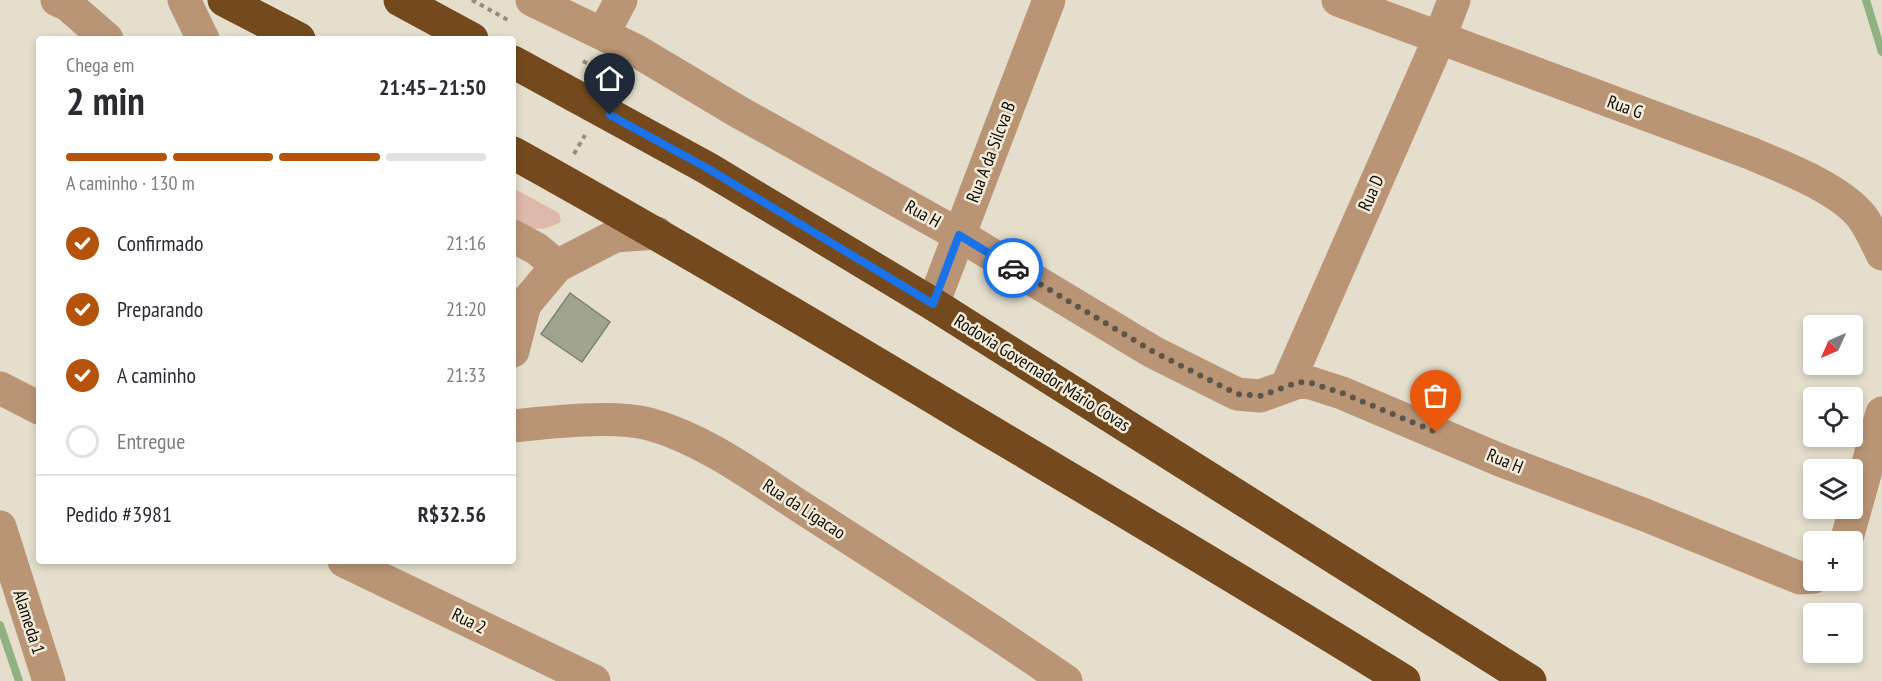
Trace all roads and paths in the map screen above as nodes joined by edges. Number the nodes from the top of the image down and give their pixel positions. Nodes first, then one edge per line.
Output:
1 (57, 0) edge
2 (184, 0) edge
3 (224, 0) edge
4 (400, 0) edge
5 (532, 0) edge
6 (621, 0) edge
7 (1049, 0) edge
8 (1338, 0) edge
9 (1454, 0) edge
10 (603, 34) junction
11 (104, 36) edge
12 (202, 36) edge
13 (292, 36) edge
14 (466, 36) edge
15 (1440, 37) junction
16 (516, 64) edge
17 (516, 155) edge
18 (657, 233) junction
19 (959, 235) junction
20 (516, 238) edge
21 (1882, 254) edge
22 (556, 266) junction
23 (519, 304) edge
24 (933, 304) junction
25 (516, 328) edge
26 (1287, 385) junction
27 (1882, 412) edge
28 (516, 426) edge
29 (0, 527) edge
30 (1849, 531) edge
31 (350, 564) edge
32 (1803, 578) edge
33 (49, 681) edge
34 (594, 681) edge
35 (1066, 681) edge
36 (1404, 681) edge
37 (1530, 681) edge

1 - 11 street
2 - 12 street
3 - 13 highway
4 - 14 highway
5 - 10 street, Rua H
6 - 10 street
7 - 19 street, Rua A da Silcva B
8 - 15 street, Rua G
9 - 15 street, Rua D
10 - 19 street, Rua H
15 - 21 street, Rua G
15 - 26 street, Rua D
16 - 24 highway, Rodovia Governador Mário Covas
17 - 18 highway
18 - 22 street
18 - 36 highway
19 - 24 street, Rua A da Silcva B
19 - 26 street, Rua H
20 - 22 street
22 - 23 street
23 - 25 street
24 - 37 highway, Rodovia Governador Mário Covas
26 - 32 street, Rua H
27 - 30 street
28 - 35 street, Rua da Ligacao
29 - 33 street, Alameda 1
31 - 34 street, Rua 2

